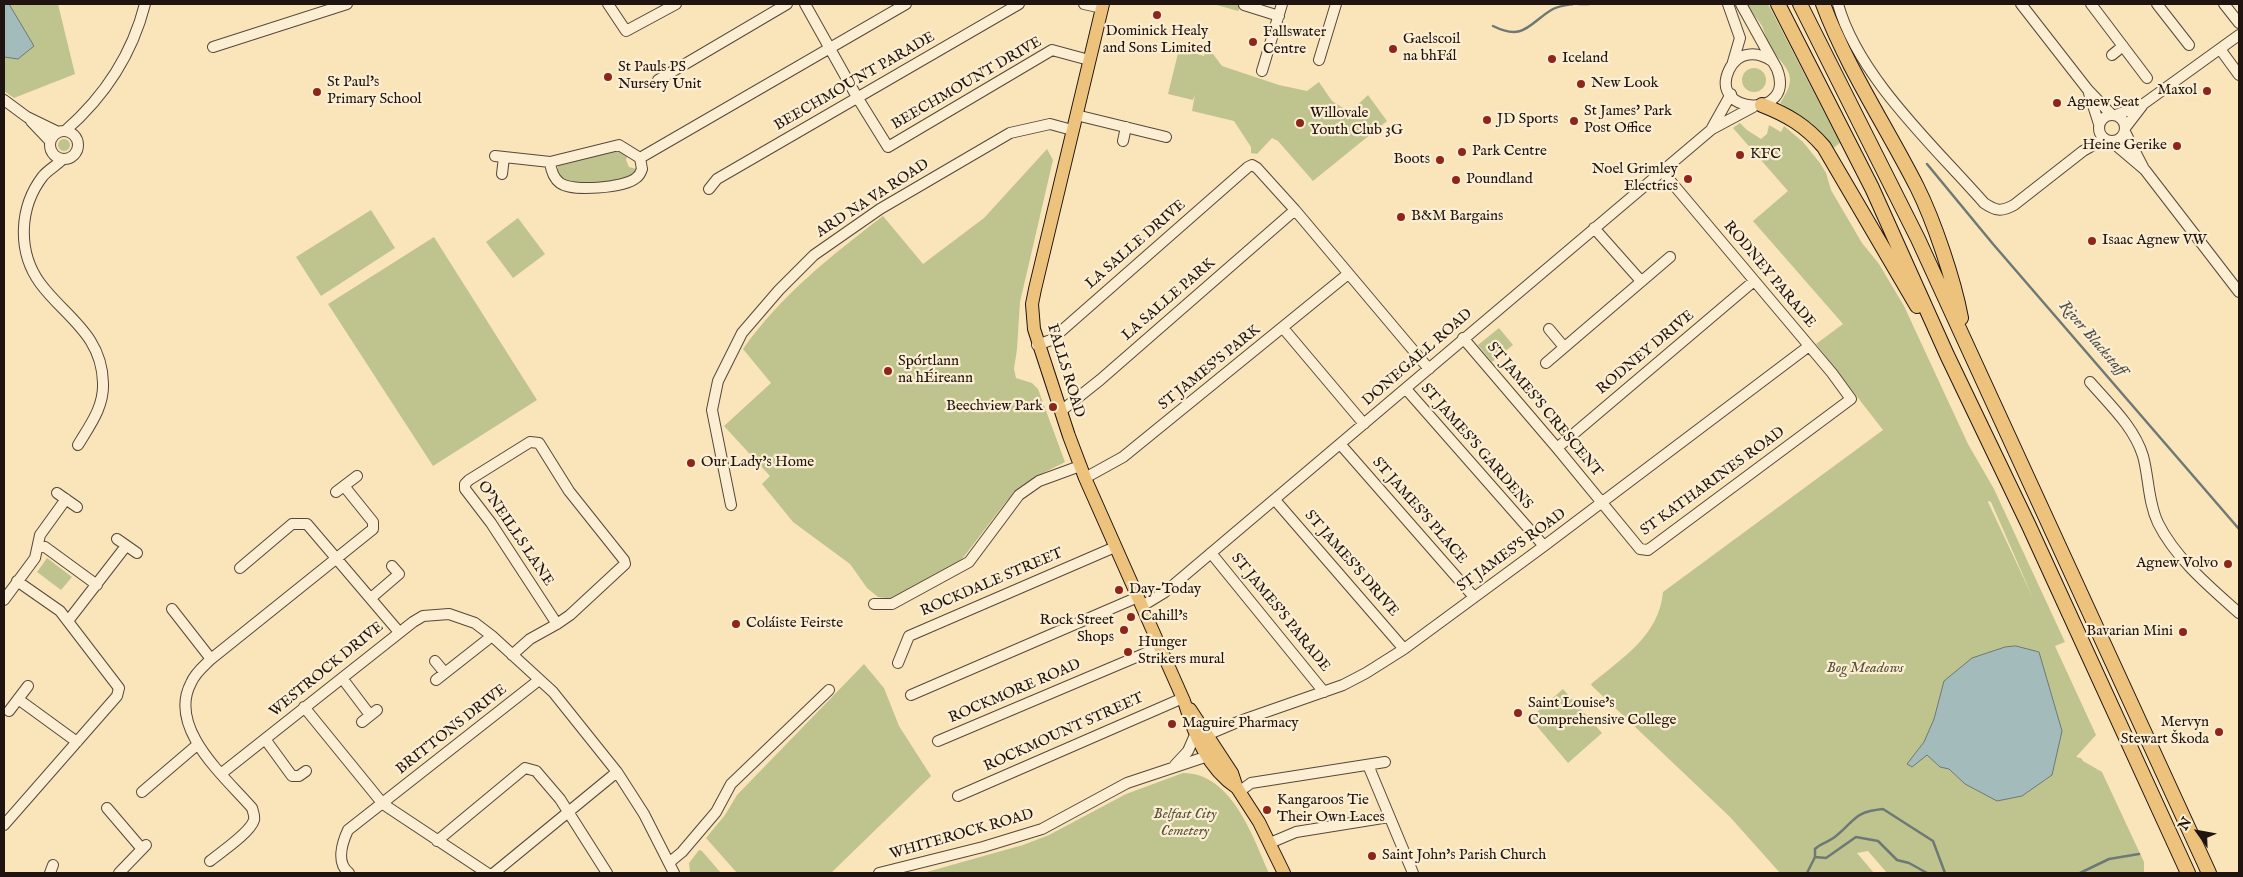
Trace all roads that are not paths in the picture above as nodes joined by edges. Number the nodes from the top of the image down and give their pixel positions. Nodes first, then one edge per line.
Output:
1 (145, 4) edge
2 (347, 4) edge
3 (608, 4) edge
4 (676, 4) edge
5 (787, 4) edge
6 (805, 4) edge
7 (906, 4) edge
8 (1019, 4) edge
9 (1084, 4) edge
10 (1282, 4) edge
11 (1336, 4) edge
12 (1728, 4) edge
13 (1742, 4) edge
14 (1778, 4) edge
15 (1800, 4) edge
16 (1822, 4) edge
17 (1838, 4) edge
18 (2021, 4) edge
19 (2091, 4) edge
20 (2157, 4) edge
21 (2224, 4) edge
22 (1102, 6) edge
23 (1244, 6) dead end
24 (1279, 16) junction
25 (2239, 23) edge
26 (2176, 29) junction
27 (2239, 35) edge
28 (2167, 36) dead end
29 (2189, 45) dead end
30 (2123, 46) junction
31 (213, 48) dead end
32 (829, 48) junction
33 (2220, 50) junction
34 (2112, 55) dead end
35 (1089, 60) junction
36 (1320, 60) dead end
37 (1772, 61) junction
38 (1732, 64) junction
39 (1262, 71) dead end
40 (2239, 76) edge
41 (2147, 78) dead end
42 (658, 80) dead end
43 (2088, 90) junction
44 (1731, 94) junction
45 (857, 97) junction
46 (4, 100) edge
47 (2142, 105) junction
48 (1757, 106) junction
49 (88, 111) junction
50 (1076, 115) junction
51 (2114, 115) junction
52 (27, 117) junction
53 (2099, 126) junction
54 (1126, 127) junction
55 (1712, 129) junction
56 (1072, 130) junction
57 (2125, 130) junction
58 (61, 131) junction
59 (1166, 137) dead end
60 (77, 140) junction
61 (2108, 140) junction
62 (1123, 142) dead end
63 (51, 146) junction
64 (2084, 150) junction
65 (640, 158) junction
66 (63, 159) junction
67 (550, 162) junction
68 (2145, 170) junction
69 (1662, 171) junction
70 (44, 174) junction
71 (502, 174) dead end
72 (708, 189) dead end
73 (1295, 210) junction
74 (1594, 228) junction
75 (1670, 257) dead end
76 (1348, 274) junction
77 (1754, 281) junction
78 (1641, 282) junction
79 (2239, 292) edge
80 (1283, 328) junction
81 (1549, 329) dead end
82 (1463, 338) junction
83 (1965, 341) junction
84 (1037, 346) junction
85 (1810, 346) junction
86 (1564, 347) junction
87 (1947, 355) junction
88 (1546, 363) dead end
89 (1429, 369) junction
90 (2090, 382) dead end
91 (1406, 389) junction
92 (1851, 399) joint
93 (1061, 411) junction
94 (1364, 424) junction
95 (78, 445) dead end
96 (1341, 445) junction
97 (1557, 448) junction
98 (1080, 466) junction
99 (358, 476) dead end
100 (1085, 478) junction
101 (1275, 500) junction
102 (1602, 502) junction
103 (731, 504) dead end
104 (77, 507) dead end
105 (117, 540) dead end
106 (38, 546) junction
107 (126, 546) junction
108 (1544, 546) junction
109 (1115, 547) junction
110 (136, 553) dead end
111 (1211, 553) junction
112 (337, 558) junction
113 (392, 566) dead end
114 (240, 568) dead end
115 (18, 582) junction
116 (97, 585) junction
117 (1474, 597) junction
118 (371, 598) junction
119 (4, 600) edge
120 (1140, 602) junction
121 (874, 604) dead end
122 (172, 609) dead end
123 (2239, 614) edge
124 (68, 621) junction
125 (557, 624) junction
126 (399, 632) junction
127 (492, 636) junction
128 (1160, 648) junction
129 (1404, 649) junction
130 (512, 655) junction
131 (211, 659) junction
132 (435, 661) dead end
133 (898, 663) dead end
134 (445, 673) junction
135 (342, 678) junction
136 (436, 680) dead end
137 (539, 680) junction
138 (28, 686) dead end
139 (828, 690) dead end
140 (1324, 692) junction
141 (911, 695) dead end
142 (18, 699) junction
143 (1183, 699) junction
144 (304, 708) junction
145 (9, 711) dead end
146 (362, 722) dead end
147 (1201, 735) junction
148 (265, 739) junction
149 (938, 741) dead end
150 (77, 742) junction
151 (197, 745) junction
152 (1212, 753) junction
153 (1385, 762) dead end
154 (1368, 765) junction
155 (1174, 766) junction
156 (306, 771) dead end
157 (617, 772) junction
158 (222, 773) junction
159 (1238, 789) junction
160 (154, 796) dead end
161 (958, 796) dead end
162 (383, 804) junction
163 (107, 808) dead end
164 (568, 812) junction
165 (1388, 817) junction
166 (4, 826) edge
167 (437, 841) junction
168 (1270, 843) junction
169 (210, 861) dead end
170 (670, 862) junction
171 (123, 872) edge
172 (349, 873) edge
173 (487, 873) edge
174 (494, 873) edge
175 (607, 873) edge
176 (674, 873) edge
177 (879, 873) edge
178 (1284, 873) edge
179 (1413, 873) edge
180 (2188, 873) edge
181 (2209, 873) edge

1 - 49 street
2 - 31 street
3 - 4 street
5 - 42 street
6 - 32 street
7 - 32 street
8 - 45 street, BEECHMOUNT PARADE
9 - 22 street
10 - 24 street
11 - 36 street
12 - 38 street
13 - 37 street
14 - 87 highway
15 - 83 highway
16 - 83 highway
17 - 64 street
18 - 43 street
19 - 30 street
20 - 26 street
21 - 25 street
22 - 35 main road, FALLS ROAD
23 - 24 street
24 - 39 street
26 - 28 street
26 - 29 street
27 - 33 street
30 - 34 street
30 - 41 street
32 - 45 street
32 - 65 street
33 - 40 street
33 - 47 street
35 - 45 street, BEECHMOUNT DRIVE
35 - 50 main road, FALLS ROAD
37 - 38 street
37 - 48 street
38 - 44 street
43 - 51 street
43 - 53 street
44 - 48 street
44 - 55 street, DONEGALL ROAD
45 - 72 street, BEECHMOUNT PARADE
46 - 52 street
47 - 51 street
47 - 57 street
48 - 55 street, DONEGALL ROAD
48 - 87 highway
49 - 58 street
49 - 60 street
50 - 54 street
50 - 56 main road, FALLS ROAD
51 - 53 street
51 - 57 street
52 - 58 street
52 - 63 street
53 - 61 street
53 - 64 street
54 - 59 street
54 - 62 street
55 - 69 street, DONEGALL ROAD
56 - 84 main road, FALLS ROAD
56 - 103 street, ARD NA VA ROAD
57 - 61 street
57 - 68 street
58 - 60 street
58 - 63 street
60 - 66 street
61 - 64 street
61 - 68 street
63 - 66 street
63 - 70 street
65 - 67 street
65 - 67 street
66 - 70 street
67 - 71 street
68 - 79 street
69 - 74 street, DONEGALL ROAD
69 - 77 street, RODNEY PARADE
70 - 95 street
73 - 76 street
73 - 84 street, LA SALLE DRIVE
73 - 93 street, LA SALLE PARK
74 - 78 street
74 - 82 street, DONEGALL ROAD
75 - 78 street
76 - 80 street, ST JAMES'S PARK
76 - 89 street
77 - 85 street, RODNEY PARADE
77 - 97 street, RODNEY DRIVE
78 - 86 street
80 - 94 street
80 - 100 street, ST JAMES'S PARK
81 - 86 street
82 - 89 street, DONEGALL ROAD
82 - 97 street, ST JAMES'S CRESCENT
83 - 181 highway
84 - 93 main road, FALLS ROAD
85 - 92 street, RODNEY PARADE
85 - 102 street, ST JAMES'S ROAD
86 - 88 street
87 - 180 highway
89 - 91 street, DONEGALL ROAD
90 - 123 street
91 - 94 street, DONEGALL ROAD
91 - 108 street, ST JAMES'S GARDENS
92 - 102 street, ST KATHARINES ROAD
93 - 98 main road, FALLS ROAD
94 - 96 street, DONEGALL ROAD
96 - 101 street, DONEGALL ROAD
96 - 117 street, ST JAMES'S PLACE
97 - 102 street, ST JAMES'S CRESCENT
98 - 100 main road, FALLS ROAD
98 - 121 street
99 - 112 street
100 - 109 main road, FALLS ROAD
101 - 111 street, DONEGALL ROAD
101 - 129 street, ST JAMES'S DRIVE
102 - 108 street, ST JAMES'S ROAD
104 - 106 street
105 - 107 street
106 - 115 street
106 - 116 street
107 - 110 street
107 - 116 street
108 - 117 street, ST JAMES'S ROAD
109 - 120 main road, FALLS ROAD
109 - 133 street, ROCKDALE STREET
111 - 120 street, DONEGALL ROAD
111 - 140 street, ST JAMES'S PARADE
112 - 114 street
112 - 118 street
112 - 131 street
113 - 118 street
115 - 119 street
115 - 124 street
116 - 124 street
117 - 129 street, ST JAMES'S ROAD
118 - 126 street
120 - 128 main road, FALLS ROAD
120 - 141 street, DONEGALL ROAD
122 - 131 street
124 - 150 street
125 - 125 street, O'NEILLS LANE
125 - 130 street, O'NEILLS LANE
126 - 127 street, WESTROCK DRIVE
126 - 135 street, WESTROCK DRIVE
127 - 130 street
127 - 134 street
128 - 143 main road, FALLS ROAD
128 - 149 street, ROCKMORE ROAD
129 - 140 street, ST JAMES'S ROAD
130 - 137 street
131 - 151 street
132 - 134 street
134 - 136 street
135 - 144 street, WESTROCK DRIVE
135 - 146 street
137 - 157 street
137 - 162 street, BRITTONS DRIVE
138 - 142 street
139 - 170 street
140 - 147 street, ST JAMES'S ROAD
142 - 145 street
142 - 150 street
143 - 147 main road, FALLS ROAD
143 - 161 street, ROCKMOUNT STREET
144 - 148 street, WESTROCK DRIVE
144 - 162 street
147 - 152 main road, FALLS ROAD
147 - 155 street
148 - 156 street
148 - 158 street, WESTROCK DRIVE
150 - 166 street
151 - 158 street
151 - 160 street
152 - 155 street, WHITEROCK ROAD
152 - 159 main road, FALLS ROAD
153 - 154 street
154 - 159 street
154 - 165 street
155 - 177 street, WHITEROCK ROAD
157 - 164 street
157 - 170 street
158 - 169 street
159 - 168 main road, FALLS ROAD
162 - 167 street
162 - 172 street, BRITTONS DRIVE
163 - 171 street
164 - 167 street
164 - 174 street
164 - 175 street
165 - 168 street
165 - 179 street
167 - 173 street
168 - 178 main road, FALLS ROAD
170 - 176 street

